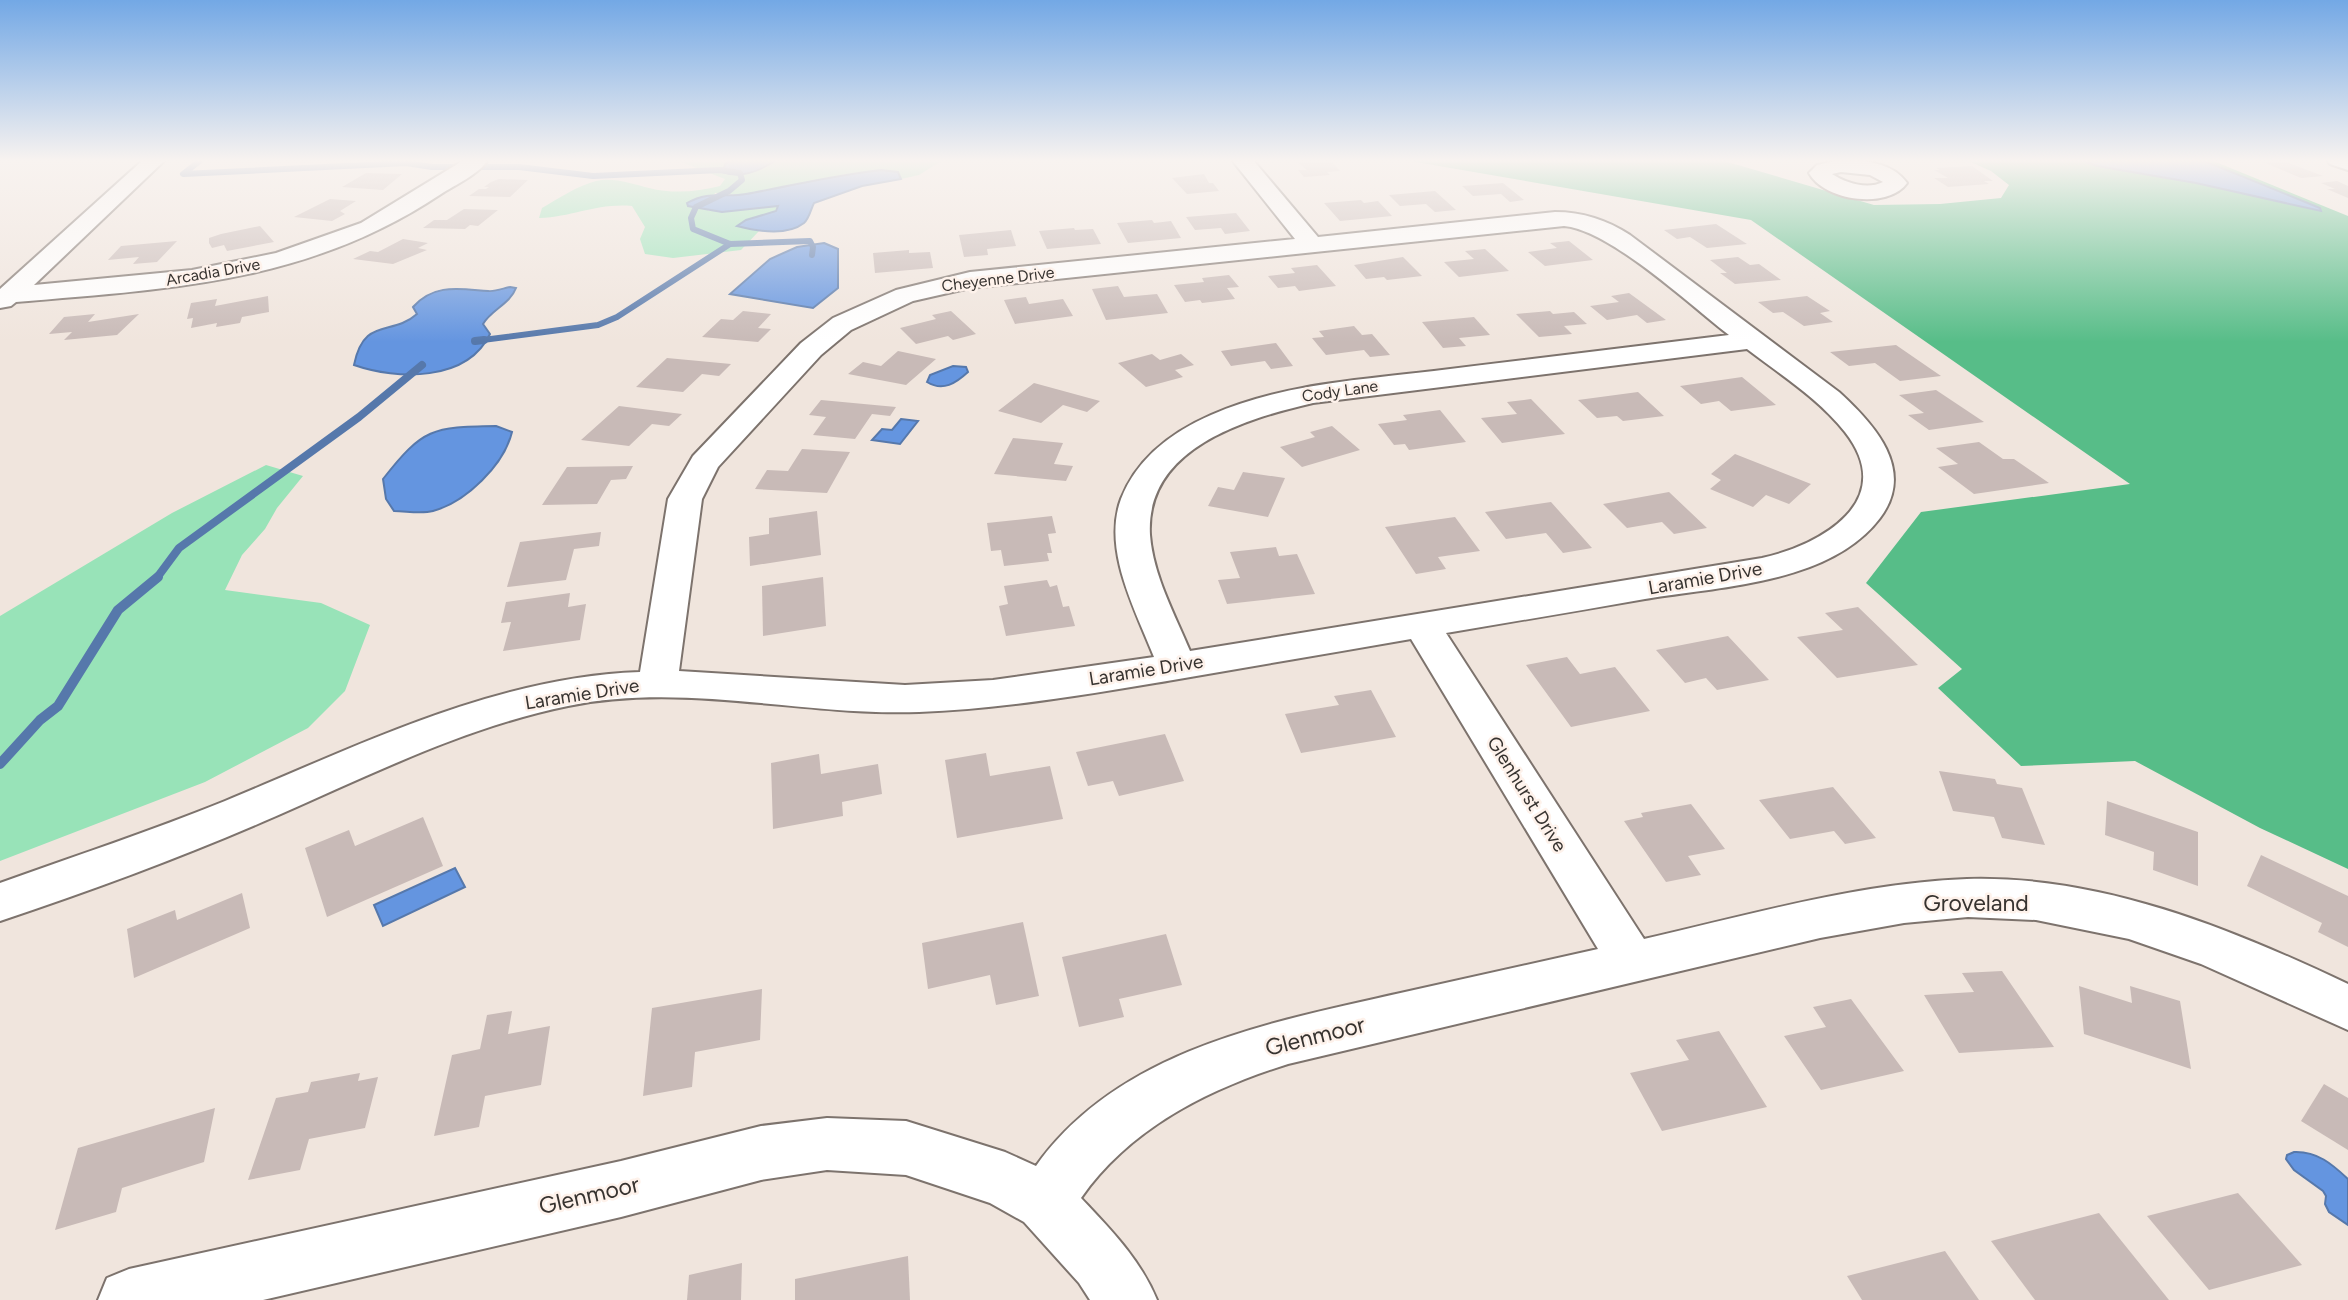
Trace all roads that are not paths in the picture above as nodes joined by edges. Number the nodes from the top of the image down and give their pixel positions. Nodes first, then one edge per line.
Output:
1 (89, 221) edge
2 (383, 221) edge
3 (1293, 221) edge
4 (1539, 221) edge
5 (1578, 221) edge
6 (1582, 221) joint
7 (1312, 244) junction
8 (4, 299) edge
9 (1753, 340) junction
10 (1422, 626) junction
11 (1177, 666) junction
12 (658, 683) junction
13 (0, 902) edge
14 (1632, 962) junction
15 (2348, 1007) edge
16 (1045, 1202) junction
17 (129, 1300) edge
18 (1126, 1300) edge

1 - 8 street
2 - 8 street, Arcadia Drive
3 - 7 street
4 - 7 street, Cheyenne Drive
5 - 6 street, Cheyenne Drive
6 - 9 street, Laramie Drive
7 - 12 street, Cheyenne Drive
9 - 10 street, Laramie Drive
9 - 11 street, Cody Lane
10 - 11 street, Laramie Drive
10 - 14 street, Glenhurst Drive
11 - 12 street, Laramie Drive
12 - 13 street, Laramie Drive
14 - 15 street, Groveland
14 - 16 street, Glenmoor
16 - 17 street, Glenmoor
16 - 18 street, Glenmoor

